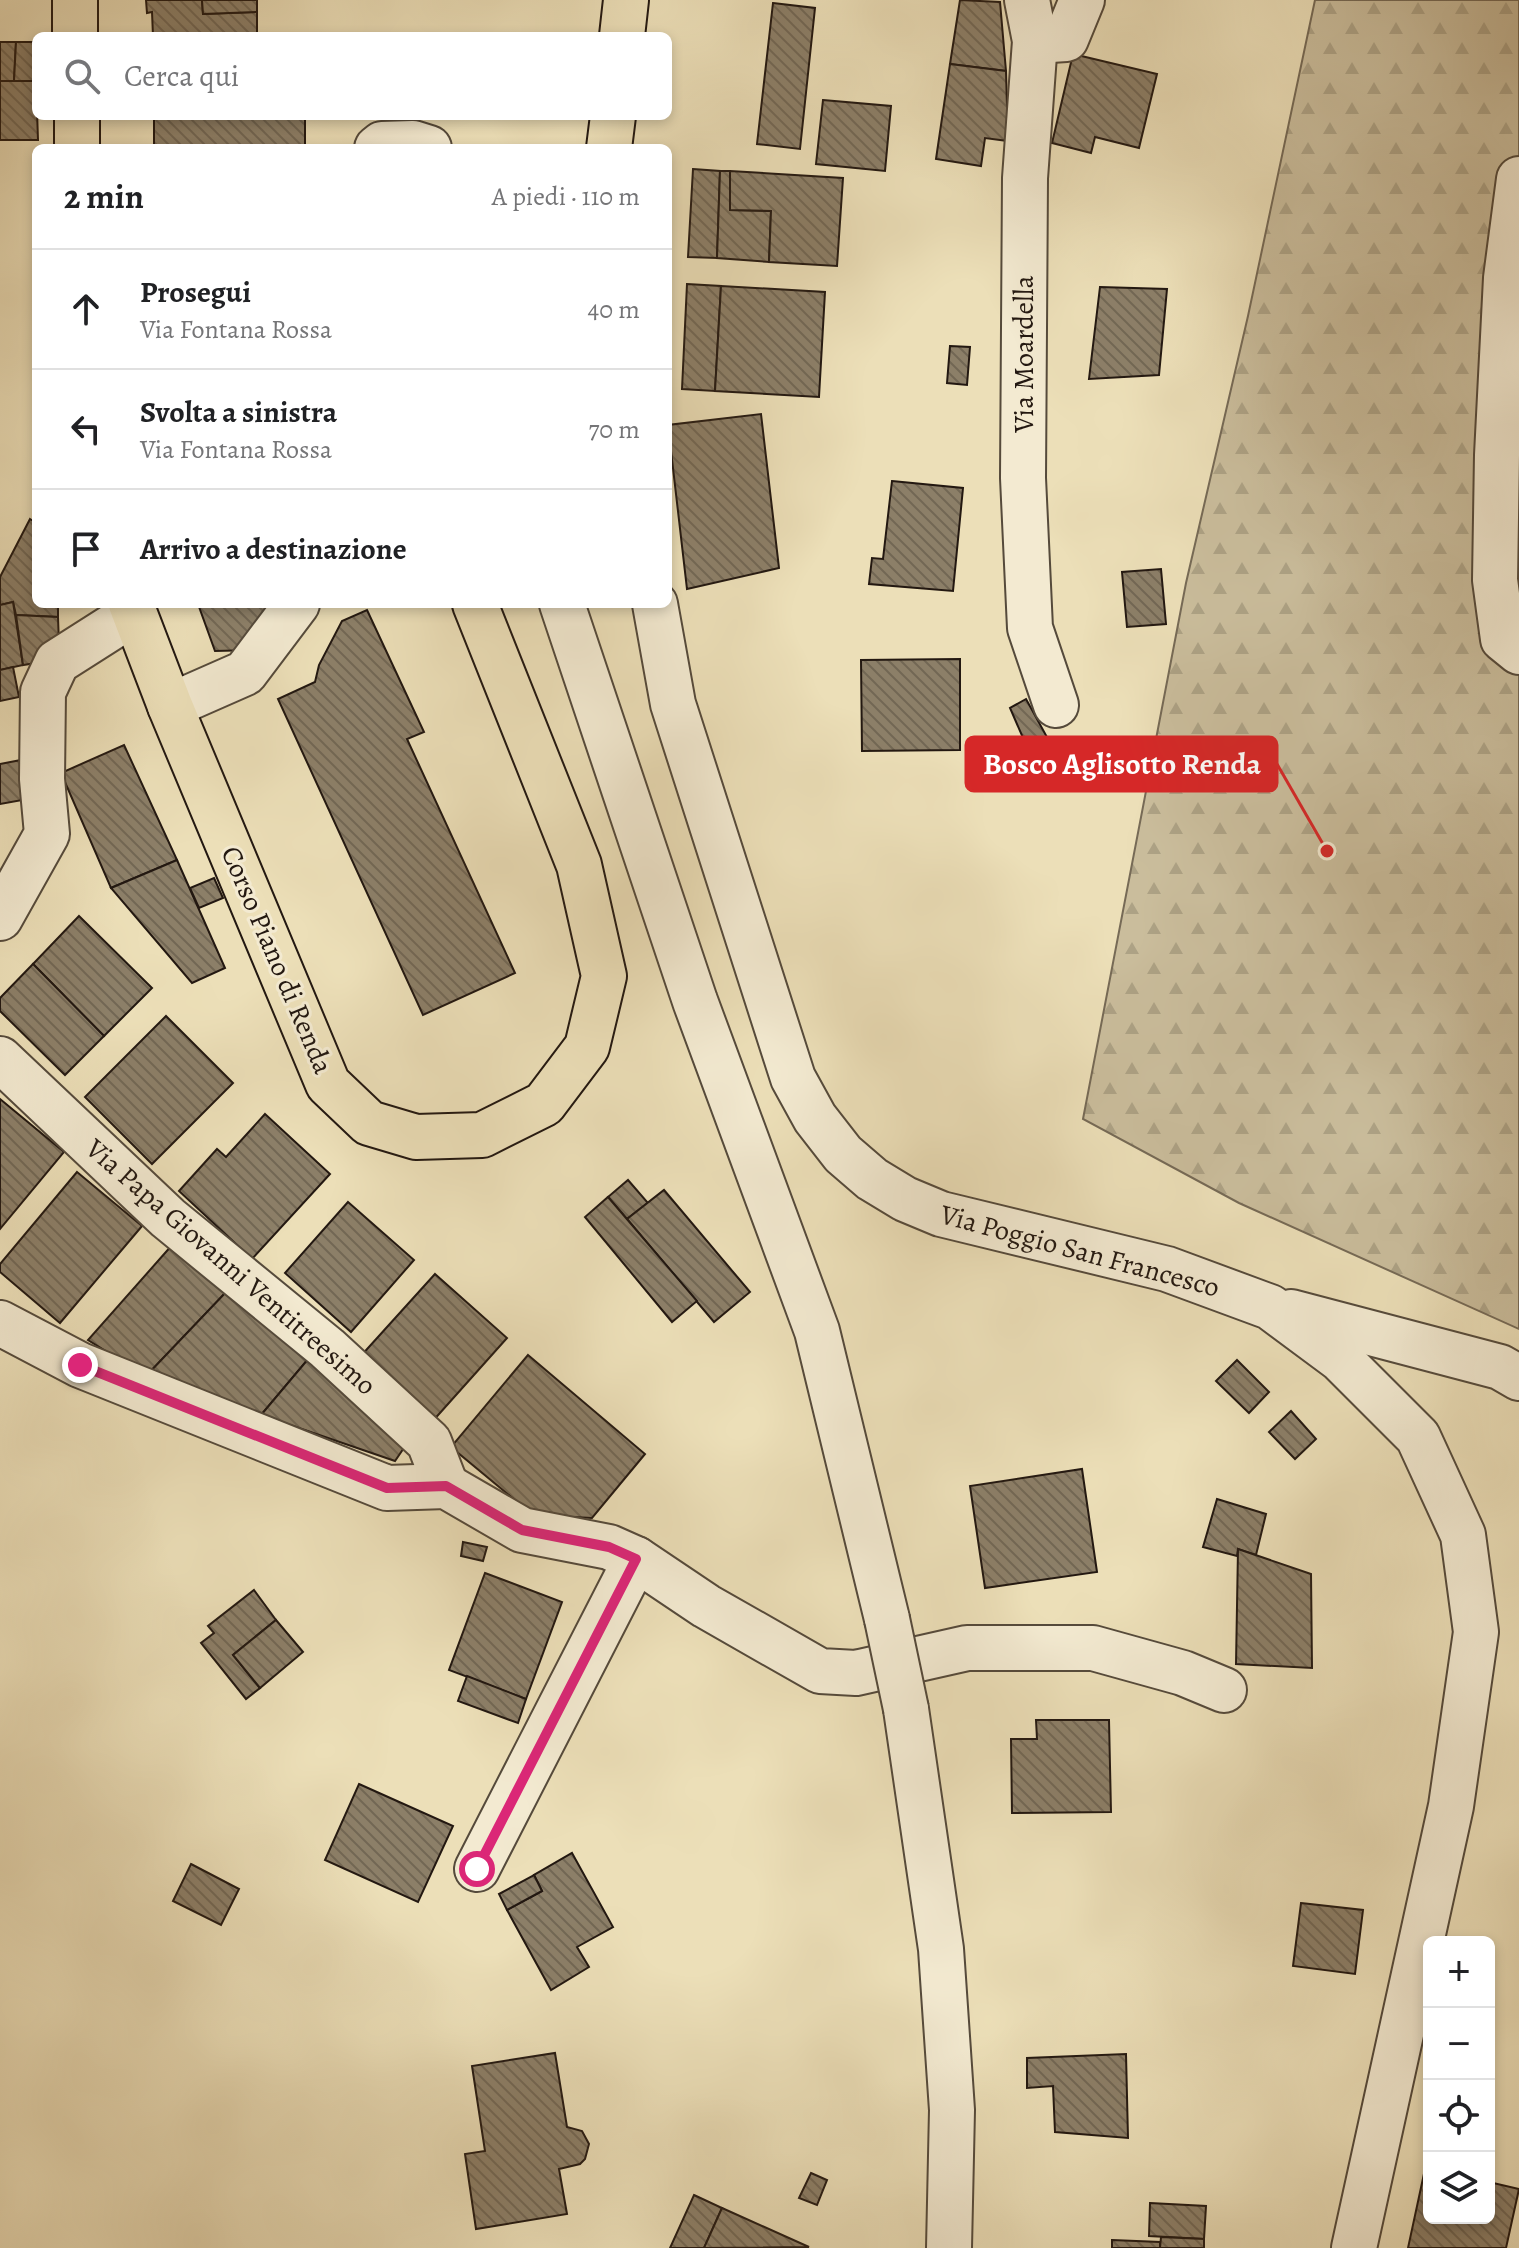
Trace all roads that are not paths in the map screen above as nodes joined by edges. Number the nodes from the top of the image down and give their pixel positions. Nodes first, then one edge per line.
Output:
1 (75, 0) edge
2 (626, 0) edge
3 (1082, 0) edge
4 (1031, 20) edge
5 (75, 32) edge
6 (622, 32) edge
7 (77, 120) edge
8 (612, 120) edge
9 (77, 144) edge
10 (382, 144) edge
11 (416, 144) edge
12 (610, 144) edge
13 (1519, 179) edge
14 (294, 608) edge
15 (477, 608) edge
16 (563, 608) edge
17 (656, 608) edge
18 (132, 609) edge
19 (1519, 652) edge
20 (1056, 705) dead end
21 (170, 706) junction
22 (0, 918) edge
23 (0, 1059) edge
24 (1270, 1307) junction
25 (0, 1323) edge
26 (1519, 1378) edge
27 (446, 1486) junction
28 (636, 1559) junction
29 (1224, 1690) dead end
30 (477, 1869) dead end
31 (949, 2248) edge
32 (1354, 2248) edge

1 - 5 main road
2 - 6 main road
3 - 4 street
4 - 20 street, Via Moardella
7 - 9 main road
8 - 12 main road
10 - 11 street
13 - 19 street
14 - 21 street
15 - 21 main road, Corso Piano di Renda
16 - 31 street, bridge
17 - 24 street, Via Poggio San Francesco
18 - 21 main road, Corso Piano di Renda
18 - 22 street
23 - 27 street, Via Papa Giovanni Ventitreesimo
24 - 26 street
24 - 32 street, Via Poggio San Francesco
25 - 27 street
27 - 28 street
28 - 29 street
28 - 30 street

